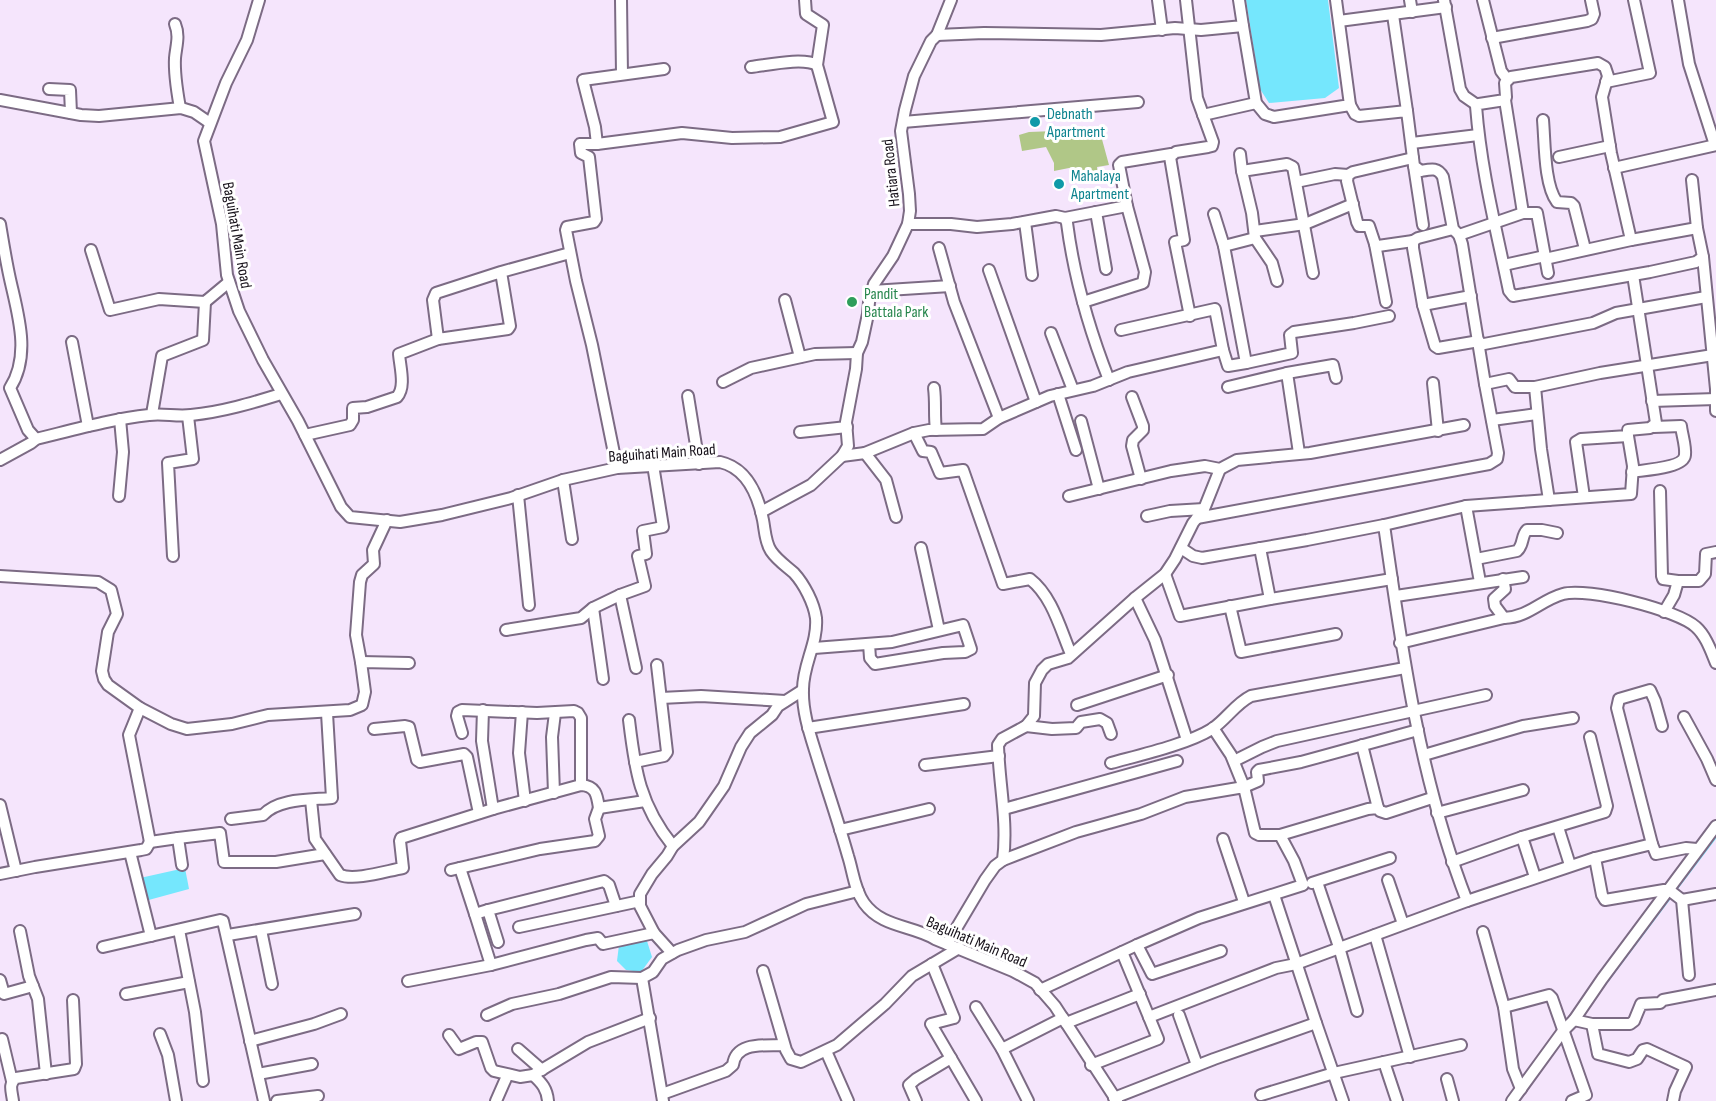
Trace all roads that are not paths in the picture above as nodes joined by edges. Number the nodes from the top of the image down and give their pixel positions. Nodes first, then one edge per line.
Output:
1 (259, 0) edge
2 (621, 0) edge
3 (805, 0) edge
4 (951, 0) edge
5 (1158, 0) edge
6 (1186, 0) edge
7 (1239, 0) edge
8 (1336, 0) edge
9 (1410, 0) edge
10 (1483, 0) edge
11 (1591, 0) edge
12 (1634, 0) edge
13 (1678, 0) edge
14 (1445, 3) edge
15 (1412, 12) junction
16 (1393, 15) junction
17 (1339, 21) junction
18 (176, 24) dead end
19 (1243, 26) junction
20 (1162, 30) junction
21 (1190, 30) junction
22 (937, 35) junction
23 (1492, 38) junction
24 (817, 64) junction
25 (751, 67) dead end
26 (664, 69) dead end
27 (622, 74) junction
28 (1507, 80) junction
29 (1606, 82) junction
30 (49, 89) dead end
31 (0, 100) edge
32 (1505, 100) junction
33 (1138, 102) dead end
34 (1256, 103) junction
35 (1350, 105) junction
36 (1477, 105) junction
37 (180, 108) junction
38 (1407, 111) junction
39 (71, 113) junction
40 (1203, 115) junction
41 (1543, 120) dead end
42 (903, 122) junction
43 (210, 123) junction
44 (1478, 135) junction
45 (1412, 143) junction
46 (597, 144) junction
47 (1715, 145) edge
48 (1610, 146) junction
49 (1171, 154) junction
50 (1240, 154) dead end
51 (1558, 158) dead end
52 (1414, 162) junction
53 (1614, 168) junction
54 (1242, 171) junction
55 (1347, 175) junction
56 (1692, 180) dead end
57 (1296, 182) junction
58 (1353, 204) junction
59 (1127, 206) junction
60 (1096, 212) junction
61 (1523, 213) junction
62 (1214, 214) dead end
63 (1065, 218) junction
64 (1025, 222) junction
65 (1494, 223) junction
66 (0, 224) edge
67 (908, 224) junction
68 (1305, 224) junction
69 (1423, 225) dead end
70 (1697, 228) junction
71 (1456, 232) junction
72 (1255, 235) junction
73 (1631, 240) junction
74 (1413, 241) junction
75 (1375, 244) junction
76 (1224, 246) junction
77 (939, 248) dead end
78 (1585, 249) junction
79 (92, 250) dead end
80 (570, 253) junction
81 (1703, 257) junction
82 (1545, 258) junction
83 (1504, 265) junction
84 (1106, 269) dead end
85 (989, 270) dead end
86 (501, 272) junction
87 (1313, 273) dead end
88 (1548, 273) dead end
89 (1032, 275) dead end
90 (1633, 275) junction
91 (229, 282) junction
92 (1277, 282) dead end
93 (950, 286) junction
94 (872, 291) junction
95 (1471, 296) junction
96 (1706, 297) junction
97 (785, 300) dead end
98 (205, 302) junction
99 (1083, 302) junction
100 (1386, 302) dead end
101 (1423, 305) junction
102 (1638, 310) junction
103 (1190, 316) junction
104 (1389, 316) dead end
105 (1121, 330) dead end
106 (1051, 333) dead end
107 (438, 339) junction
108 (72, 342) dead end
109 (1479, 343) junction
110 (1223, 350) junction
111 (857, 353) junction
112 (1293, 353) junction
113 (1713, 355) junction
114 (800, 357) junction
115 (1246, 363) junction
116 (1646, 366) junction
117 (1291, 372) junction
118 (1336, 378) dead end
119 (1109, 380) junction
120 (723, 382) dead end
121 (1433, 383) dead end
122 (1485, 384) junction
123 (1228, 387) dead end
124 (1535, 387) junction
125 (5, 388) edge
126 (934, 388) dead end
127 (1073, 390) junction
128 (281, 394) junction
129 (1058, 394) junction
130 (688, 396) dead end
131 (1132, 397) dead end
132 (1716, 399) edge
133 (1652, 401) junction
134 (1036, 402) junction
135 (1716, 411) edge
136 (152, 414) junction
137 (1537, 414) junction
138 (188, 416) junction
139 (999, 418) junction
140 (120, 419) junction
141 (1492, 420) junction
142 (1081, 421) dead end
143 (1464, 425) dead end
144 (88, 426) junction
145 (847, 427) junction
146 (1654, 427) junction
147 (936, 430) junction
148 (1438, 431) junction
149 (800, 432) dead end
150 (914, 433) junction
151 (305, 435) junction
152 (1628, 436) junction
153 (36, 439) junction
154 (1076, 450) dead end
155 (865, 453) junction
156 (1299, 453) junction
157 (842, 456) junction
158 (0, 460) edge
159 (699, 464) junction
160 (653, 465) junction
161 (617, 468) junction
162 (1220, 469) junction
163 (1632, 472) junction
164 (1141, 478) junction
165 (563, 480) junction
166 (1099, 489) junction
167 (1660, 491) dead end
168 (518, 495) junction
169 (119, 496) dead end
170 (1069, 496) dead end
171 (1584, 497) junction
172 (1549, 500) junction
173 (1466, 506) junction
174 (761, 512) junction
175 (1201, 513) junction
176 (1147, 516) dead end
177 (896, 517) dead end
178 (387, 520) junction
179 (1384, 525) junction
180 (1557, 533) dead end
181 (572, 539) dead end
182 (921, 548) dead end
183 (1181, 548) junction
184 (1260, 548) junction
185 (1716, 552) edge
186 (173, 556) dead end
187 (1476, 559) junction
188 (1165, 574) junction
189 (0, 576) edge
190 (1523, 577) dead end
191 (1392, 579) junction
192 (1503, 579) junction
193 (1678, 581) junction
194 (1480, 582) junction
195 (620, 595) junction
196 (1396, 596) junction
197 (1135, 598) junction
198 (1270, 598) junction
199 (529, 605) dead end
200 (1230, 606) junction
201 (593, 608) junction
202 (1664, 612) junction
203 (1504, 618) junction
204 (506, 630) dead end
205 (939, 630) junction
206 (1336, 634) dead end
207 (1400, 643) junction
208 (869, 644) junction
209 (814, 648) junction
210 (1071, 654) junction
211 (361, 662) junction
212 (410, 663) dead end
213 (1716, 663) edge
214 (657, 665) dead end
215 (636, 668) dead end
216 (1405, 668) junction
217 (1168, 675) junction
218 (603, 678) dead end
219 (802, 690) junction
220 (1486, 695) dead end
221 (661, 698) junction
222 (785, 701) junction
223 (964, 704) dead end
224 (1077, 705) dead end
225 (140, 708) junction
226 (483, 710) junction
227 (1413, 710) junction
228 (522, 712) junction
229 (327, 713) junction
230 (555, 713) junction
231 (1684, 717) dead end
232 (1573, 718) dead end
233 (629, 720) dead end
234 (1026, 726) junction
235 (1662, 726) dead end
236 (808, 728) junction
237 (1214, 728) junction
238 (374, 729) dead end
239 (1418, 730) junction
240 (462, 733) dead end
241 (1112, 734) dead end
242 (1590, 737) dead end
243 (1187, 740) junction
244 (1362, 745) junction
245 (1424, 755) junction
246 (999, 756) junction
247 (1177, 761) dead end
248 (1234, 761) junction
249 (635, 762) junction
250 (1111, 764) dead end
251 (925, 765) dead end
252 (1716, 780) edge
253 (581, 785) junction
254 (1244, 787) junction
255 (1523, 790) dead end
256 (554, 793) junction
257 (1432, 798) junction
258 (311, 800) junction
259 (525, 801) junction
260 (645, 801) junction
261 (0, 805) edge
262 (599, 808) junction
263 (1378, 808) junction
264 (493, 809) junction
265 (929, 809) dead end
266 (1004, 809) junction
267 (479, 813) junction
268 (1437, 813) junction
269 (231, 819) dead end
270 (1716, 826) edge
271 (1558, 827) junction
272 (840, 830) junction
273 (1280, 835) junction
274 (1522, 837) junction
275 (178, 838) junction
276 (1223, 839) dead end
277 (150, 842) junction
278 (1652, 844) junction
279 (673, 846) junction
280 (1697, 849) junction
281 (130, 852) junction
282 (325, 854) junction
283 (1390, 858) dead end
284 (1594, 858) junction
285 (1003, 860) junction
286 (1452, 862) junction
287 (182, 865) dead end
288 (1570, 865) junction
289 (16, 871) junction
290 (0, 874) edge
291 (1535, 878) junction
292 (1388, 880) dead end
293 (1317, 882) junction
294 (1303, 885) junction
295 (858, 891) junction
296 (1674, 894) junction
297 (1716, 894) edge
298 (1274, 895) junction
299 (1467, 900) junction
300 (640, 901) junction
301 (1244, 902) junction
302 (616, 906) junction
303 (488, 910) junction
304 (355, 914) dead end
305 (476, 914) junction
306 (1403, 924) junction
307 (519, 927) dead end
308 (179, 930) junction
309 (261, 930) junction
310 (20, 931) dead end
311 (1483, 932) dead end
312 (654, 933) junction
313 (228, 935) junction
314 (1375, 935) junction
315 (151, 936) junction
316 (498, 942) dead end
317 (947, 944) junction
318 (1137, 945) junction
319 (103, 947) dead end
320 (1339, 947) junction
321 (958, 948) junction
322 (1221, 951) dead end
323 (1122, 952) junction
324 (672, 953) junction
325 (932, 964) junction
326 (1296, 964) junction
327 (491, 965) junction
328 (763, 970) dead end
329 (1689, 975) dead end
330 (642, 978) junction
331 (0, 980) edge
332 (408, 981) dead end
333 (189, 982) junction
334 (272, 984) dead end
335 (33, 986) junction
336 (1040, 990) junction
337 (1716, 990) edge
338 (126, 994) dead end
339 (1140, 994) junction
340 (73, 1000) dead end
341 (976, 1007) dead end
342 (1503, 1007) junction
343 (1357, 1011) dead end
344 (341, 1014) dead end
345 (487, 1015) dead end
346 (1179, 1015) dead end
347 (1149, 1017) junction
348 (650, 1018) junction
349 (1064, 1020) junction
350 (1574, 1020) junction
351 (1317, 1023) junction
352 (1592, 1024) junction
353 (1564, 1032) junction
354 (160, 1034) dead end
355 (449, 1035) dead end
356 (2, 1040) dead end
357 (250, 1041) junction
358 (784, 1045) junction
359 (1461, 1045) dead end
360 (518, 1048) dead end
361 (1002, 1049) junction
362 (826, 1051) junction
363 (1410, 1057) junction
364 (951, 1058) junction
365 (1384, 1062) junction
366 (312, 1064) dead end
367 (1091, 1065) junction
368 (1197, 1065) junction
369 (538, 1073) junction
370 (1334, 1073) junction
371 (46, 1074) junction
372 (258, 1074) junction
373 (507, 1076) junction
374 (1447, 1079) dead end
375 (12, 1081) junction
376 (203, 1081) dead end
377 (1521, 1089) junction
378 (1261, 1095) dead end
379 (318, 1096) dead end
380 (663, 1097) edge
381 (1116, 1099) edge
382 (1579, 1100) edge
383 (13, 1101) edge
384 (176, 1101) edge
385 (264, 1101) edge
386 (277, 1101) edge
387 (496, 1101) edge
388 (548, 1101) edge
389 (848, 1101) edge
390 (916, 1101) edge
391 (976, 1101) edge
392 (1028, 1101) edge
393 (1343, 1101) edge
394 (1397, 1101) edge
395 (1453, 1101) edge
396 (1512, 1101) edge
397 (1673, 1101) edge

1 - 43 street, Baguihati Main Road
2 - 27 street
3 - 24 street
4 - 22 street, Hatiara Road
5 - 20 street
6 - 21 street
7 - 19 street
8 - 17 street
9 - 15 street
10 - 23 street
11 - 23 street
12 - 29 street
13 - 47 street
14 - 15 street
14 - 36 street
15 - 16 street
16 - 17 street
16 - 38 street
17 - 35 street
18 - 37 street
19 - 21 street
19 - 34 street
20 - 21 street
20 - 22 street
21 - 40 street
22 - 42 street, Hatiara Road
23 - 28 street
24 - 25 street
24 - 46 street
26 - 27 street
27 - 46 street
28 - 29 street
28 - 32 street
29 - 48 street
30 - 39 street
31 - 39 street
32 - 36 street
32 - 61 street
33 - 42 street
34 - 35 street
34 - 40 street
35 - 38 street
36 - 44 street
37 - 39 street
37 - 43 street
38 - 45 street
40 - 49 street
41 - 78 street
42 - 67 street, Hatiara Road
43 - 91 street, Baguihati Main Road
44 - 45 street
44 - 65 street
45 - 52 street
46 - 80 street
47 - 53 street
48 - 51 street
48 - 53 street
49 - 59 street
49 - 103 street
50 - 54 street
52 - 55 street
52 - 69 street
52 - 71 street
53 - 73 street
54 - 57 street
54 - 72 street
55 - 57 street
55 - 58 street
56 - 70 street
57 - 68 street
58 - 68 street
58 - 75 street
59 - 60 street
59 - 99 street
60 - 63 street
60 - 84 street
61 - 65 street
61 - 82 street
62 - 76 street
63 - 64 street
63 - 99 street
64 - 67 street
64 - 89 street
65 - 71 street
65 - 83 street
66 - 125 street
67 - 94 street, Hatiara Road
68 - 72 street
68 - 87 street
70 - 73 street
70 - 81 street
71 - 74 street
71 - 95 street
72 - 76 street
72 - 92 street
73 - 78 street
74 - 75 street
74 - 101 street
75 - 100 street
76 - 115 street
77 - 93 street
78 - 82 street
79 - 98 street
80 - 86 street
80 - 161 street
81 - 90 street
81 - 96 street
82 - 83 street
82 - 88 street
83 - 90 street
85 - 134 street
86 - 107 street
86 - 107 street
90 - 102 street
91 - 98 street
91 - 128 street, Baguihati Main Road
93 - 94 street
93 - 139 street
94 - 111 street, Hatiara Road
95 - 101 street
95 - 109 street
96 - 102 street
96 - 113 street
97 - 114 street
98 - 136 street
99 - 119 street
101 - 109 street
102 - 109 street
102 - 116 street
103 - 105 street
103 - 110 street
104 - 112 street
106 - 127 street
107 - 151 street
108 - 144 street
109 - 122 street
110 - 115 street
110 - 119 street
111 - 114 street
111 - 145 street, Hatiara Road
112 - 115 street
112 - 117 street
113 - 116 street
113 - 132 street
114 - 120 street
116 - 124 street
116 - 133 street
117 - 118 street
117 - 123 street
117 - 156 street
119 - 127 street
121 - 148 street
122 - 124 street
122 - 141 street
124 - 137 street
125 - 153 street
126 - 147 street
127 - 129 street
128 - 138 street
128 - 151 street, Baguihati Main Road
129 - 134 street
129 - 154 street
130 - 159 street
131 - 164 street
132 - 133 street
132 - 135 street
133 - 146 street
134 - 139 street
136 - 138 street
136 - 140 street
137 - 141 street
137 - 172 street
138 - 186 street
139 - 147 street
140 - 144 street
140 - 169 street
141 - 175 street
142 - 166 street
143 - 148 street
144 - 153 street
145 - 149 street
145 - 157 street, Hatiara Road
146 - 152 street
146 - 163 street
147 - 150 street
148 - 156 street
150 - 155 street
150 - 210 street
151 - 178 street, Baguihati Main Road
152 - 163 street
152 - 171 street
153 - 158 street
155 - 157 street
155 - 177 street
156 - 162 street
157 - 174 street
159 - 160 street, Baguihati Main Road
159 - 174 street, Baguihati Main Road
160 - 161 street, Baguihati Main Road
160 - 195 street
161 - 165 street, Baguihati Main Road
162 - 164 street
162 - 175 street
163 - 171 street
164 - 166 street
165 - 168 street, Baguihati Main Road
165 - 181 street
166 - 170 street
167 - 193 street
168 - 178 street, Baguihati Main Road
168 - 199 street
171 - 172 street
172 - 173 street
173 - 179 street
173 - 187 street
174 - 209 street, Baguihati Main Road
175 - 176 street
175 - 183 street
178 - 211 street
179 - 184 street
179 - 191 street
180 - 187 street
182 - 205 street
183 - 184 street
183 - 188 street
184 - 198 street
185 - 193 street
187 - 194 street
188 - 197 street
188 - 200 street
189 - 225 street
190 - 192 street
191 - 196 street
191 - 198 street
192 - 194 street
192 - 203 street
193 - 202 street
194 - 196 street
195 - 201 street
195 - 215 street
196 - 207 street
197 - 210 street
197 - 217 street
198 - 200 street
200 - 206 street
201 - 204 street
201 - 218 street
202 - 203 street
202 - 213 street
203 - 207 street
205 - 208 street
205 - 208 street
207 - 216 street
208 - 209 street
209 - 219 street, Baguihati Main Road
210 - 234 street
211 - 212 street
211 - 229 street
214 - 221 street
216 - 227 street
216 - 237 street
217 - 224 street
217 - 243 street
219 - 222 street
219 - 236 street, Baguihati Main Road
220 - 227 street
221 - 222 street
221 - 249 street
222 - 279 street
223 - 236 street
225 - 229 street
225 - 277 street
226 - 228 street
226 - 240 street
226 - 264 street
227 - 239 street
227 - 248 street
228 - 230 street
228 - 259 street
229 - 258 street
230 - 253 street
230 - 256 street
231 - 252 street
232 - 245 street
233 - 249 street
234 - 241 street
234 - 246 street
235 - 278 street
236 - 272 street, Baguihati Main Road
237 - 243 street
237 - 248 street
238 - 267 street
239 - 244 street
239 - 245 street
242 - 271 street
243 - 250 street
244 - 254 street
244 - 263 street
245 - 257 street
246 - 251 street
246 - 266 street
247 - 266 street
248 - 254 street
249 - 260 street
253 - 256 street
253 - 262 street
254 - 273 street
254 - 285 street
255 - 268 street
256 - 259 street
257 - 263 street
257 - 268 street
258 - 269 street
258 - 282 street
259 - 264 street
260 - 262 street
260 - 279 street
261 - 289 street
262 - 305 street
263 - 273 street
264 - 267 street
265 - 272 street
266 - 285 street
267 - 282 street
268 - 286 street
270 - 280 street
271 - 274 street
271 - 288 street
272 - 295 street, Baguihati Main Road
273 - 294 street
274 - 286 street
274 - 291 street
275 - 277 street
275 - 282 street
275 - 287 street
276 - 301 street
277 - 281 street
278 - 280 street
278 - 284 street
279 - 300 street
280 - 296 street
281 - 289 street
281 - 315 street
283 - 293 street
284 - 288 street
284 - 296 street
285 - 317 street
286 - 299 street
288 - 291 street
289 - 290 street
291 - 299 street
292 - 306 street
293 - 294 street
293 - 320 street
294 - 298 street
295 - 317 street, Baguihati Main Road
295 - 324 street
296 - 297 street
296 - 329 street
296 - 350 street
298 - 301 street
298 - 326 street
299 - 306 street
300 - 302 street
300 - 312 street
301 - 318 street
302 - 303 street
302 - 307 street
303 - 305 street
303 - 316 street
304 - 309 street
305 - 327 street
306 - 314 street
308 - 313 street
308 - 315 street
308 - 333 street
309 - 313 street
309 - 334 street
310 - 335 street
311 - 342 street
312 - 324 street
312 - 327 street
313 - 357 street
314 - 320 street
314 - 363 street
315 - 319 street
317 - 321 street, Baguihati Main Road
318 - 322 street
318 - 323 street
320 - 326 street
320 - 343 street
321 - 325 street
321 - 336 street, Baguihati Main Road
323 - 336 street
323 - 339 street
324 - 330 street
325 - 362 street
325 - 364 street
326 - 347 street
326 - 351 street
327 - 332 street
328 - 358 street
330 - 345 street
330 - 348 street
331 - 335 street
333 - 338 street
333 - 376 street
335 - 371 street
336 - 349 street, Baguihati Main Road
337 - 352 street
339 - 347 street
339 - 349 street
340 - 371 street
341 - 361 street
342 - 353 street
342 - 377 street
344 - 357 street
346 - 368 street
347 - 367 street
348 - 369 street
348 - 380 street
349 - 361 street
349 - 367 street, Baguihati Main Road
350 - 352 street
350 - 353 street
351 - 368 street
351 - 370 street
352 - 397 street
353 - 377 street
353 - 382 street
354 - 384 street
355 - 373 street
356 - 375 street
357 - 372 street
358 - 362 street
358 - 380 street
359 - 363 street
360 - 369 street
361 - 392 street
362 - 389 street
363 - 365 street
364 - 390 street
364 - 391 street
365 - 370 street
365 - 394 street
366 - 372 street
367 - 381 street, Baguihati Main Road
368 - 381 street
369 - 373 street
369 - 388 street
370 - 378 street
370 - 393 street
371 - 375 street
372 - 385 street
373 - 387 street
374 - 395 street
375 - 383 street
377 - 396 street
379 - 386 street

